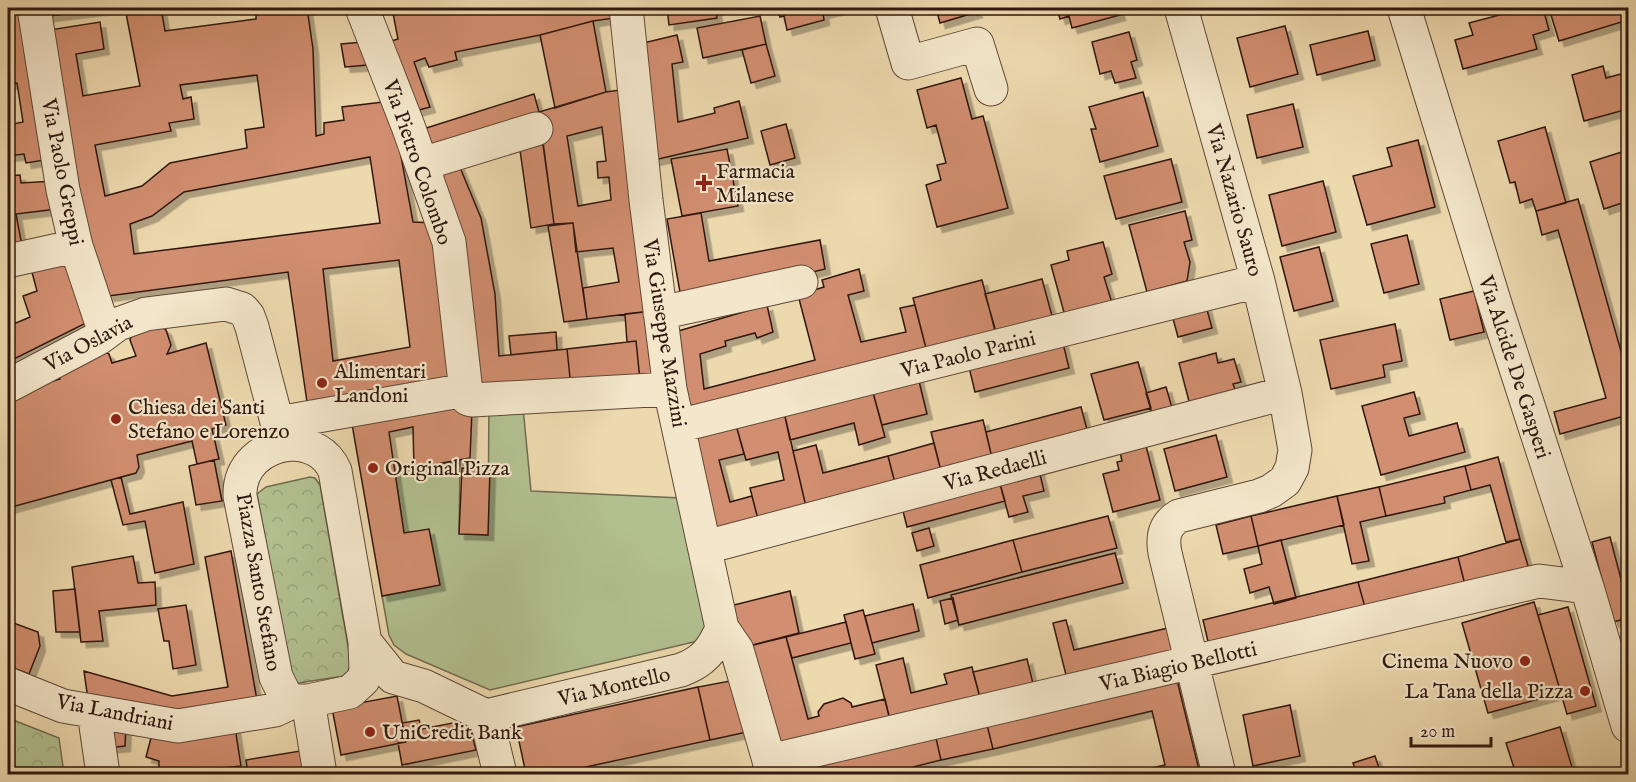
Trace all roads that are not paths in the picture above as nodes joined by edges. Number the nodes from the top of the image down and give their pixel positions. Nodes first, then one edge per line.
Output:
1 (34, 8) edge
2 (362, 8) edge
3 (626, 8) edge
4 (892, 8) edge
5 (1181, 8) edge
6 (1404, 8) edge
7 (991, 89) dead end
8 (536, 129) dead end
9 (422, 164) junction
10 (76, 246) junction
11 (8, 261) edge
12 (1258, 281) junction
13 (801, 282) dead end
14 (660, 313) junction
15 (105, 333) junction
16 (8, 386) edge
17 (670, 389) junction
18 (460, 391) junction
19 (1285, 393) junction
20 (678, 426) junction
21 (280, 434) junction
22 (704, 544) junction
23 (1587, 587) junction
24 (729, 639) junction
25 (365, 642) junction
26 (1192, 662) junction
27 (393, 677) junction
28 (8, 684) edge
29 (359, 685) junction
30 (301, 701) junction
31 (94, 712) junction
32 (486, 716) junction
33 (1629, 726) edge
34 (771, 768) edge
35 (103, 774) edge
36 (320, 774) edge
37 (500, 774) edge
38 (1219, 774) edge

1 - 10 street, Via Paolo Greppi
2 - 9 street, Via Pietro Colombo
3 - 14 street, Via Giuseppe Mazzini
4 - 7 street
5 - 12 street, Via Nazario Sauro
6 - 23 street, Via Alcide De Gasperi
8 - 9 street
9 - 18 street, Via Pietro Colombo
10 - 11 street
10 - 15 street, Via Paolo Greppi
12 - 19 street, Via Nazario Sauro
12 - 20 street, Via Paolo Parini
13 - 14 street
14 - 17 street, Via Giuseppe Mazzini
15 - 16 street, Via Oslavia
15 - 21 street, Via Oslavia
17 - 18 street
17 - 20 street, Via Giuseppe Mazzini
18 - 21 street, Piazza Santo Stefano
19 - 22 street, Via Redaelli
19 - 26 street, Via Nazario Sauro
20 - 22 street, Via Giuseppe Mazzini
21 - 25 street
21 - 30 street, Piazza Santo Stefano
22 - 24 street, Via Giuseppe Mazzini
23 - 26 street, Via Biagio Bellotti
23 - 33 street, Via Alcide De Gasperi
24 - 32 street, Via Montello
24 - 34 street, Via Giuseppe Mazzini
25 - 27 street
25 - 29 street
26 - 34 street, Via Biagio Bellotti
26 - 38 street, Via Nazario Sauro
27 - 29 street
27 - 32 street
28 - 31 street, Via Landriani
29 - 30 street
30 - 31 street, Via Landriani
30 - 36 street
31 - 35 street
32 - 37 street

